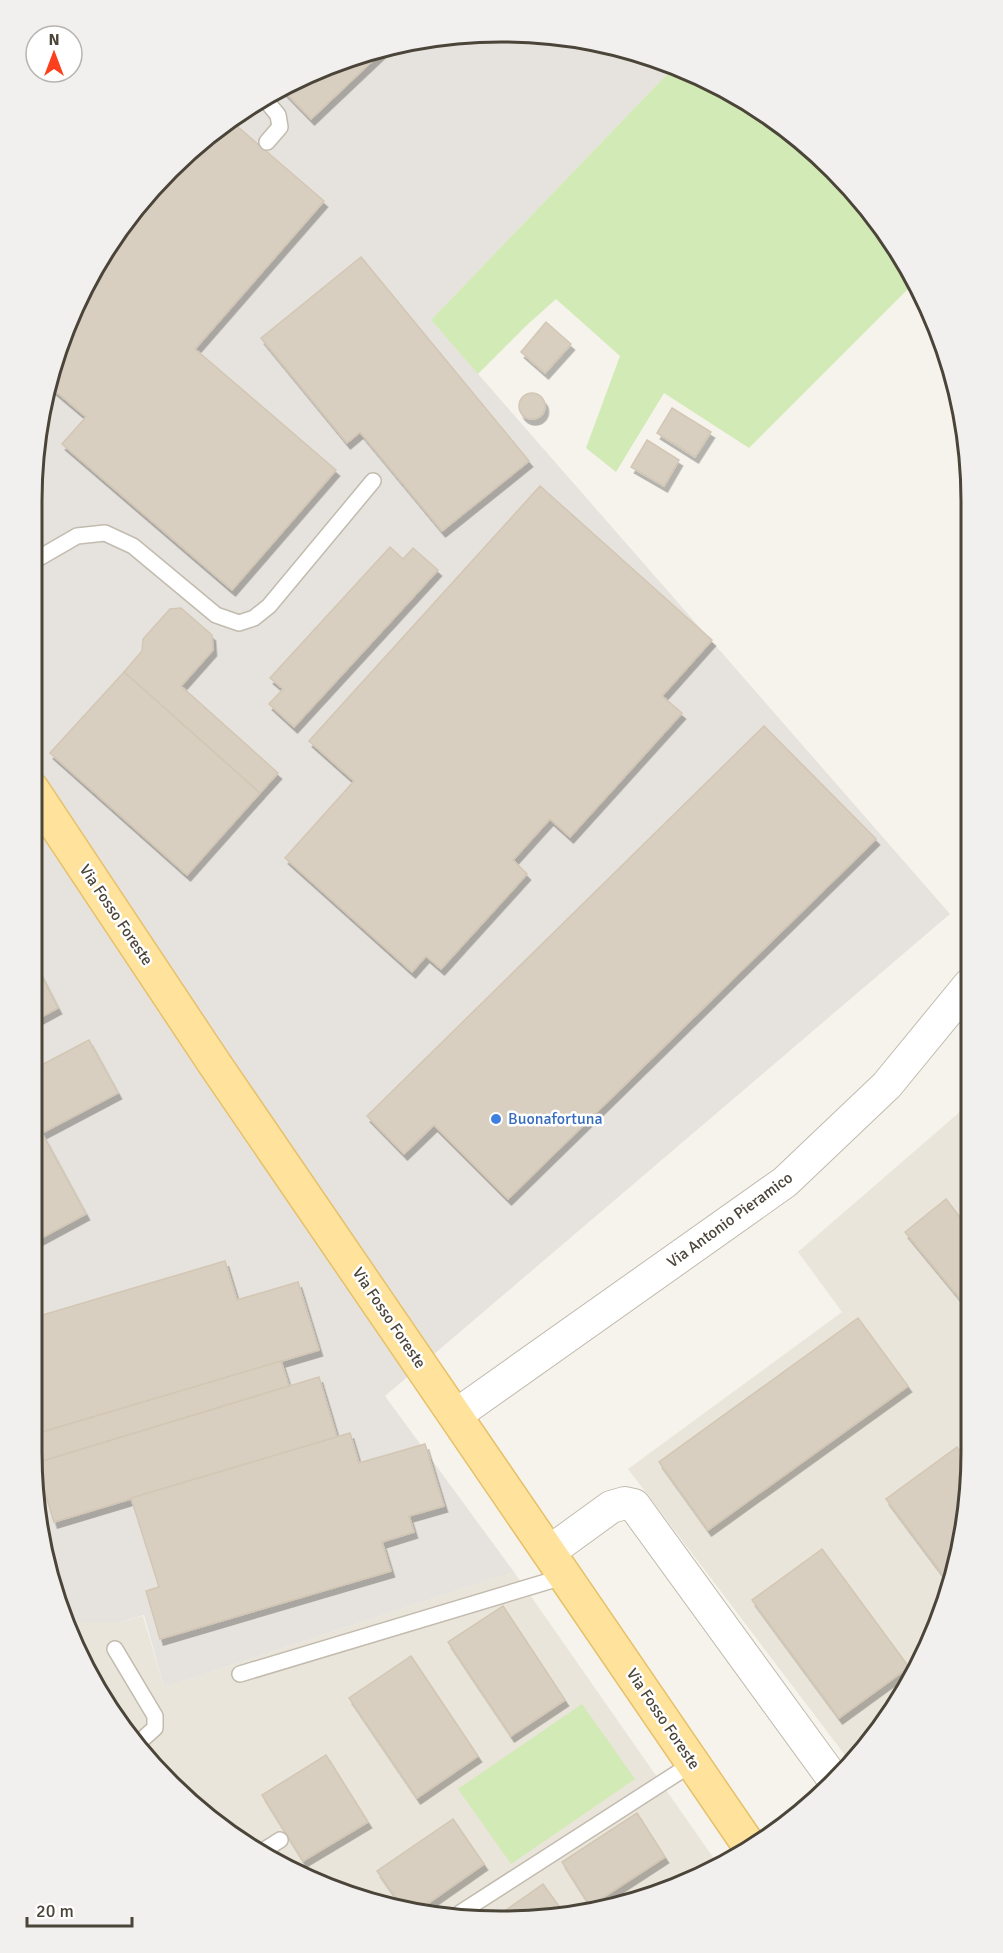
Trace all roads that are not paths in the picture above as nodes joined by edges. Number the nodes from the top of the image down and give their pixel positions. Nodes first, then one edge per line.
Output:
1 (270, 105) edge
2 (267, 142) dead end
3 (373, 480) dead end
4 (42, 556) edge
5 (42, 804) edge
6 (961, 995) edge
7 (456, 1415) junction
8 (558, 1564) junction
9 (114, 1648) dead end
10 (240, 1674) dead end
11 (143, 1739) edge
12 (693, 1763) junction
13 (829, 1773) edge
14 (280, 1840) dead end
15 (746, 1841) edge
16 (269, 1847) edge
17 (466, 1909) edge

1 - 2 lane
3 - 4 lane
5 - 7 main road, Via Fosso Foreste
6 - 7 street, Via Antonio Pieramico
7 - 8 main road, Via Fosso Foreste
8 - 10 lane
8 - 12 main road, Via Fosso Foreste
8 - 13 street
9 - 11 lane
12 - 15 main road, Via Fosso Foreste
12 - 17 lane
14 - 16 lane

